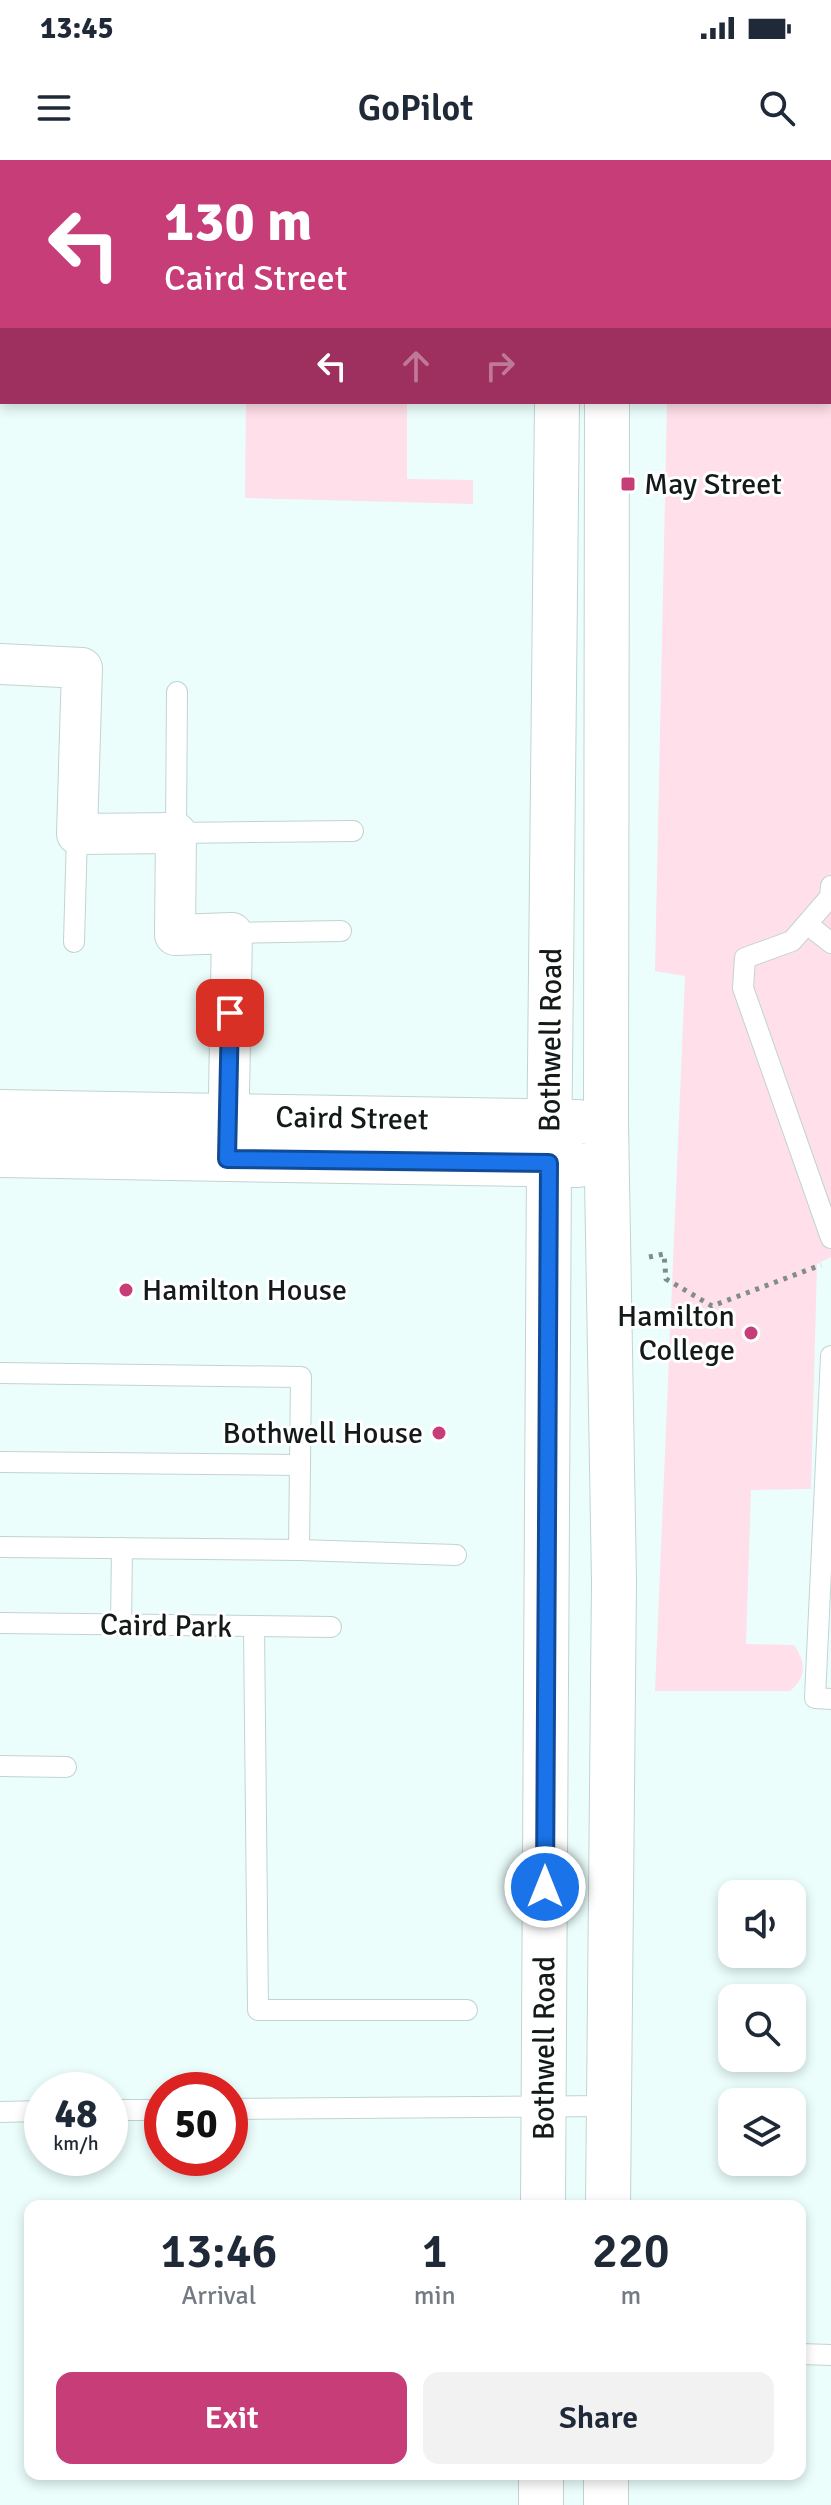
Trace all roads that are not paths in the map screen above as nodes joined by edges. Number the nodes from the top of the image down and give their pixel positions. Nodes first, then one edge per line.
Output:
1 (557, 404) edge
2 (607, 404) edge
3 (0, 664) edge
4 (177, 692) dead end
5 (353, 831) dead end
6 (176, 833) junction
7 (77, 834) junction
8 (831, 886) edge
9 (807, 924) junction
10 (341, 931) dead end
11 (232, 933) junction
12 (74, 942) dead end
13 (831, 943) edge
14 (0, 1112) edge
15 (606, 1122) junction
16 (228, 1138) junction
17 (550, 1142) junction
18 (0, 1155) edge
19 (607, 1166) junction
20 (831, 1238) edge
21 (831, 1356) edge
22 (0, 1373) edge
23 (0, 1462) edge
24 (300, 1465) junction
25 (0, 1547) edge
26 (122, 1548) junction
27 (299, 1550) junction
28 (456, 1555) dead end
29 (0, 1623) edge
30 (121, 1625) junction
31 (254, 1627) junction
32 (331, 1627) dead end
33 (831, 1699) edge
34 (0, 1766) edge
35 (66, 1767) dead end
36 (467, 2010) dead end
37 (543, 2105) junction
38 (609, 2106) junction
39 (248, 2109) edge
40 (24, 2111) edge
41 (0, 2112) edge
42 (543, 2200) edge
43 (608, 2200) edge
44 (806, 2354) edge
45 (831, 2355) edge
46 (541, 2480) edge
47 (606, 2480) edge
48 (541, 2505) edge
49 (606, 2505) edge

1 - 17 main road, Bothwell Road
2 - 15 main road, Bothwell Road
3 - 7 street
4 - 6 lane
5 - 6 lane
6 - 7 street
6 - 11 street
7 - 12 lane
8 - 9 lane
9 - 13 lane
9 - 20 lane
10 - 11 lane
11 - 16 street
14 - 16 main road, Caird Street
15 - 17 main road, Caird Street
15 - 19 main road, Bothwell Road
16 - 17 main road, Caird Street
16 - 18 main road, Caird Street
17 - 19 main road
17 - 37 main road, Bothwell Road
19 - 38 main road, Bothwell Road
21 - 33 lane
22 - 24 lane
23 - 24 lane
24 - 27 lane
25 - 26 lane
26 - 27 lane
26 - 30 lane
27 - 28 lane
29 - 30 lane, Caird Park
30 - 31 lane, Caird Park
31 - 32 lane, Caird Park
31 - 36 lane
34 - 35 lane
37 - 38 lane
37 - 39 lane
37 - 42 main road, Bothwell Road
38 - 43 main road, Bothwell Road
40 - 41 lane
44 - 45 lane
46 - 48 main road
47 - 49 main road

